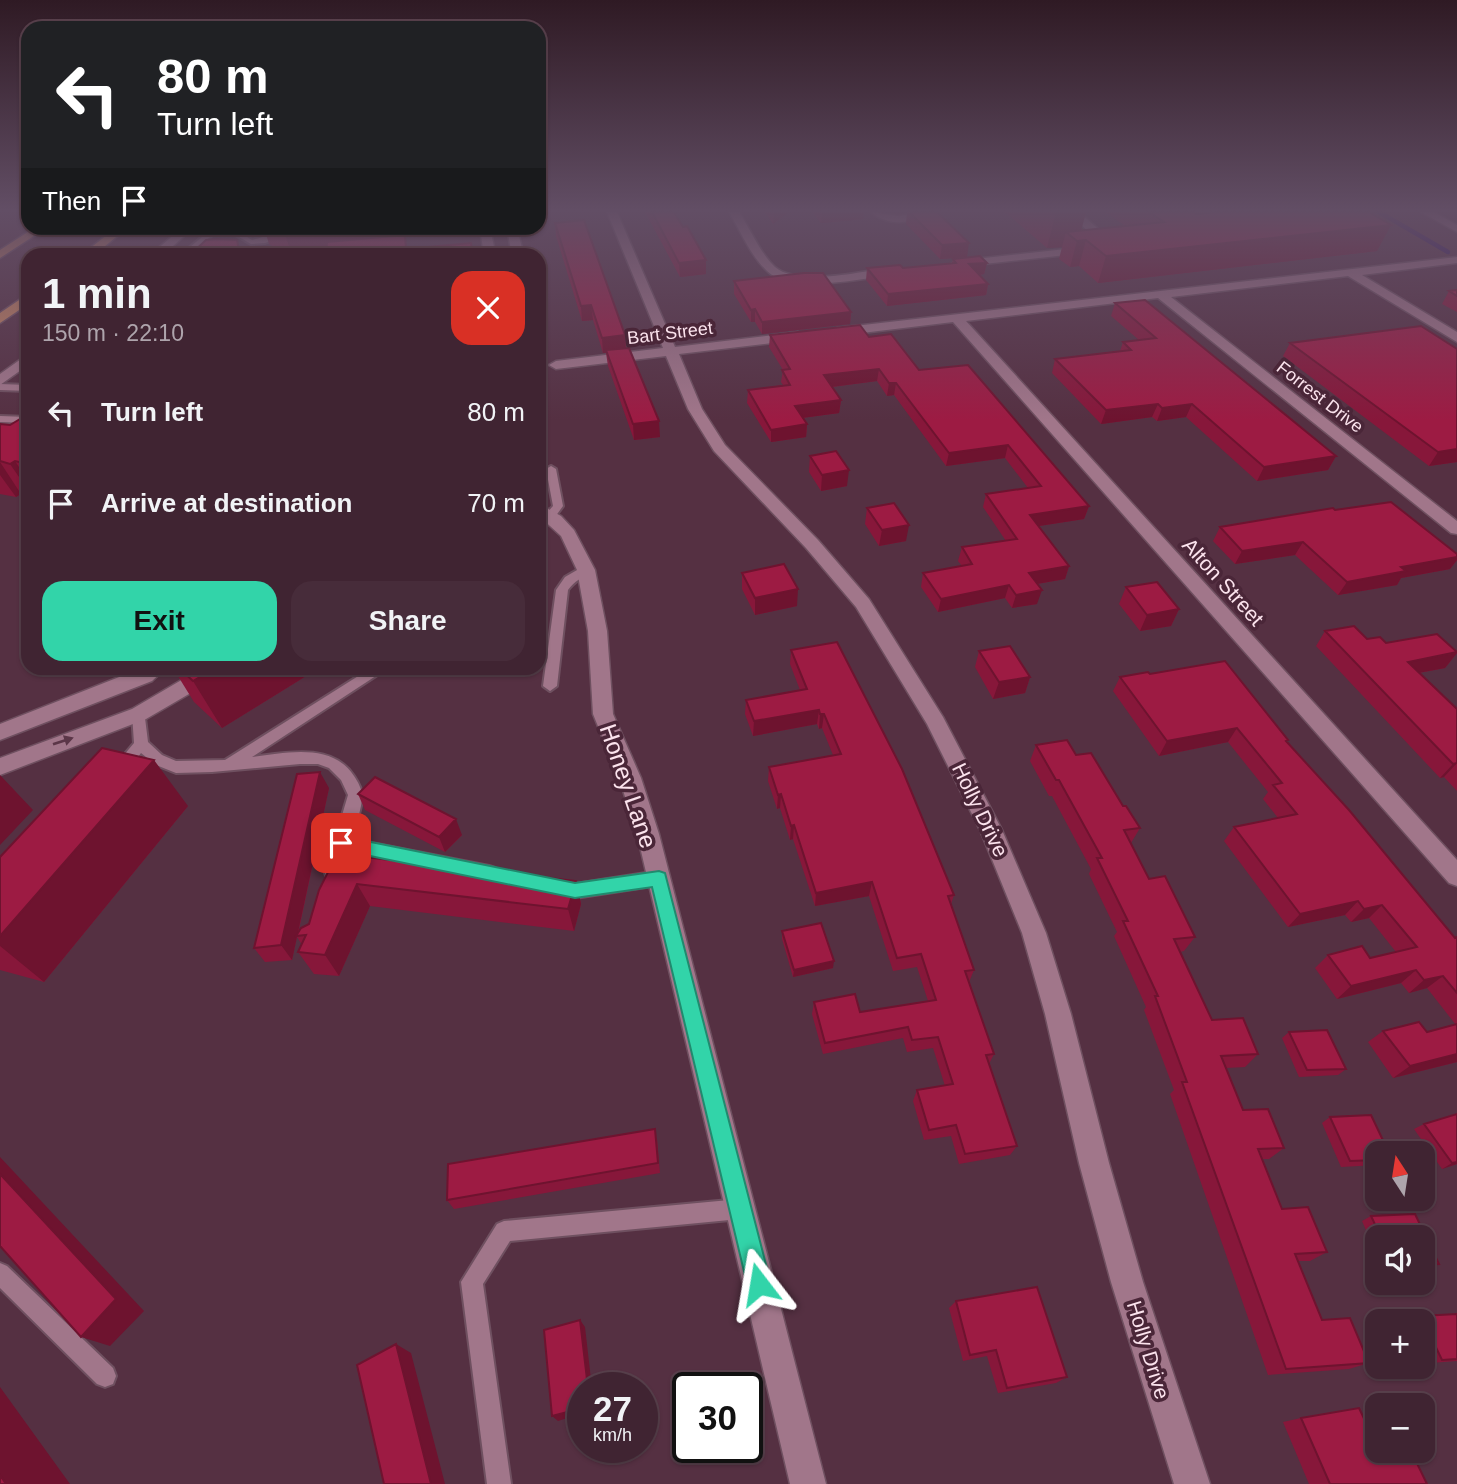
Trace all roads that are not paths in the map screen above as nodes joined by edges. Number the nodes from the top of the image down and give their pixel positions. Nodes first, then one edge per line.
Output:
1 (640, 281) edge
2 (1270, 281) edge
3 (1364, 281) edge
4 (1160, 294) junction
5 (21, 303) edge
6 (956, 318) junction
7 (0, 319) edge
8 (1457, 338) edge
9 (669, 351) junction
10 (21, 365) edge
11 (556, 365) dead end
12 (0, 381) edge
13 (0, 387) edge
14 (21, 388) edge
15 (0, 419) edge
16 (21, 420) edge
17 (551, 469) dead end
18 (546, 512) edge
19 (546, 513) edge
20 (1457, 529) edge
21 (584, 570) junction
22 (146, 675) edge
23 (206, 675) edge
24 (371, 675) edge
25 (550, 686) dead end
26 (109, 690) junction
27 (131, 718) junction
28 (0, 732) edge
29 (141, 744) junction
30 (226, 766) junction
31 (0, 767) edge
32 (106, 784) edge
33 (341, 843) junction
34 (1457, 876) edge
35 (510, 877) edge
36 (659, 878) junction
37 (549, 885) edge
38 (328, 892) edge
39 (740, 1209) junction
40 (0, 1273) edge
41 (105, 1376) dead end
42 (499, 1484) edge
43 (808, 1484) edge
44 (1192, 1484) edge

1 - 9 street, Holly Drive
2 - 4 street, Bart Street
3 - 8 street
4 - 6 street, Bart Street
4 - 20 street, Forrest Drive
5 - 7 highway
6 - 9 street, Bart Street
6 - 34 street, Alton Street
9 - 11 street, Bart Street
9 - 44 street, Holly Drive
10 - 12 street
13 - 14 lane
15 - 16 lane
17 - 18 lane
19 - 21 street, Honey Lane
21 - 25 lane
21 - 36 street, Honey Lane
22 - 26 street
23 - 27 street
24 - 30 lane
26 - 27 street
26 - 28 street
27 - 29 lane
31 -> 27 street
29 - 30 lane
29 - 32 lane
30 - 33 lane
33 - 35 lane
33 - 38 lane
36 - 37 lane
36 - 39 street, Honey Lane
39 - 42 lane
39 - 43 street, Honey Lane
40 - 41 lane

